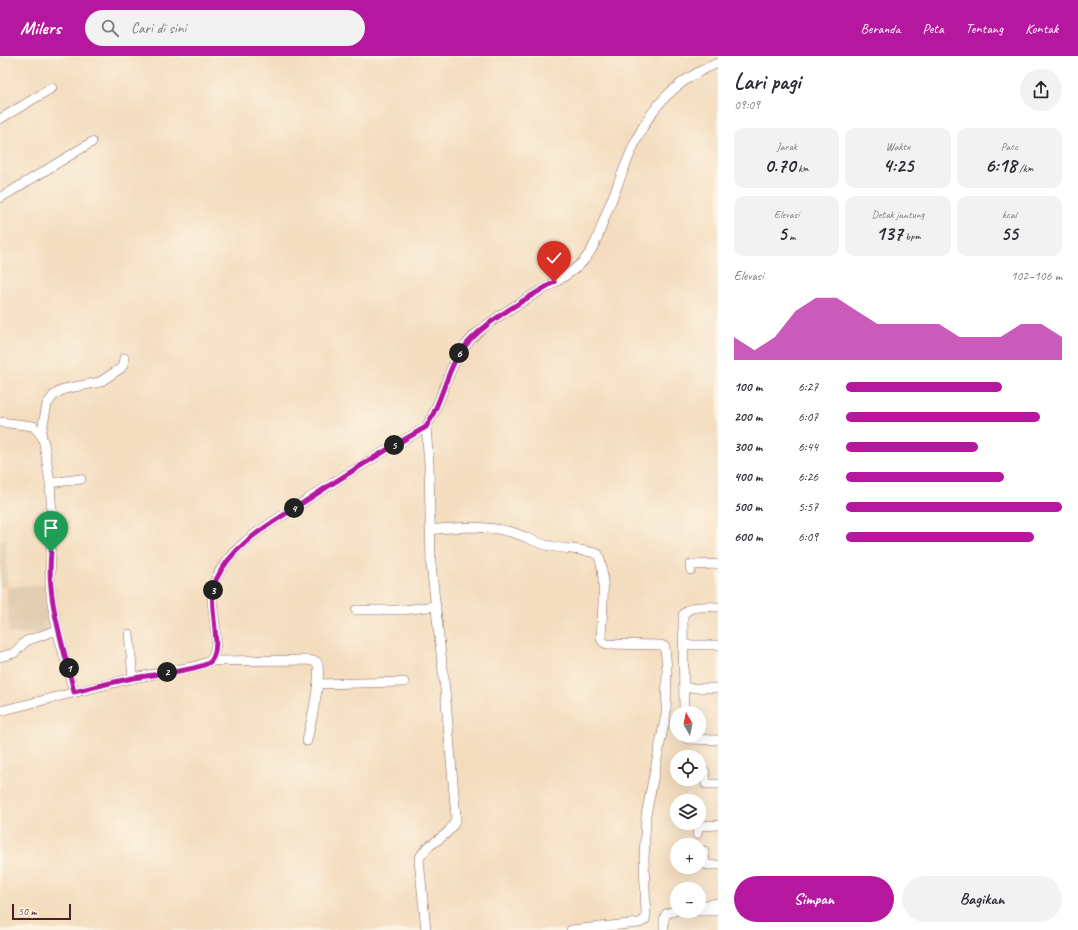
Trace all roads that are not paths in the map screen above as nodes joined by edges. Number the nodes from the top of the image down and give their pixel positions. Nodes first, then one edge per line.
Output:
1 (718, 63) edge
2 (52, 88) dead end
3 (0, 119) edge
4 (92, 142) dead end
5 (0, 198) edge
6 (124, 358) dead end
7 (0, 422) edge
8 (426, 427) junction
9 (41, 434) junction
10 (81, 479) dead end
11 (50, 483) junction
12 (430, 530) junction
13 (718, 564) edge
14 (691, 570) dead end
15 (436, 606) junction
16 (718, 607) edge
17 (356, 610) dead end
18 (57, 630) junction
19 (129, 634) dead end
20 (684, 645) junction
21 (718, 645) edge
22 (0, 657) edge
23 (210, 661) junction
24 (133, 678) junction
25 (404, 682) dead end
26 (317, 684) junction
27 (684, 688) junction
28 (718, 688) edge
29 (74, 692) junction
30 (684, 706) edge
31 (0, 708) edge
32 (706, 740) edge
33 (718, 740) edge
34 (307, 741) dead end
35 (706, 784) edge
36 (718, 784) edge
37 (718, 825) edge
38 (697, 834) dead end
39 (706, 864) edge
40 (718, 866) edge
41 (718, 903) edge
42 (706, 905) edge
43 (706, 911) edge
44 (718, 911) edge
45 (670, 913) edge
46 (426, 930) edge
47 (571, 930) edge
48 (664, 930) edge

1 - 8 street
2 - 3 street
4 - 5 street
6 - 9 street
7 - 9 street
8 - 12 street
8 - 23 street
9 - 11 street
10 - 11 street
11 - 18 street
12 - 15 street
12 - 47 street
13 - 14 street
15 - 17 street
15 - 46 street
16 - 20 street
18 - 22 street
18 - 29 street
19 - 24 street
20 - 21 street
20 - 27 street
23 - 24 street
23 - 26 street
24 - 29 street
25 - 26 street
26 - 34 street
27 - 28 street
27 - 30 street
29 - 31 street
32 - 33 street
35 - 36 street
37 - 38 street
39 - 40 street
41 - 42 street
43 - 44 street
45 - 48 street

